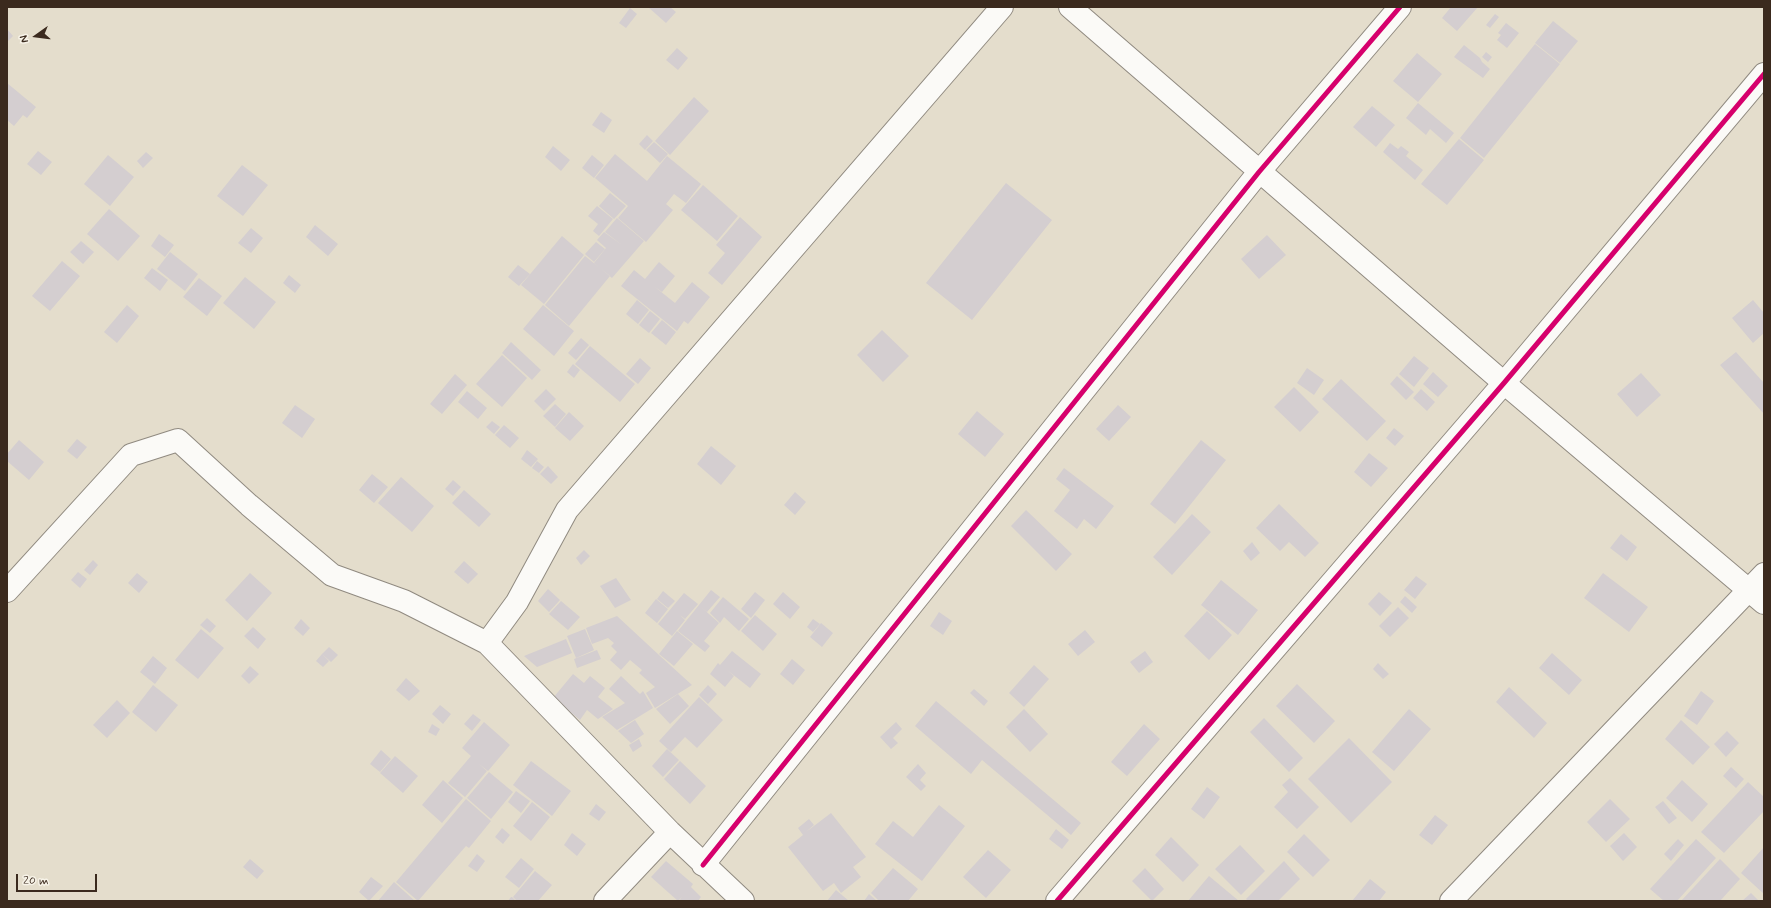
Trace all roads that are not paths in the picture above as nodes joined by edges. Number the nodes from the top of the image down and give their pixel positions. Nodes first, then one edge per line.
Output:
1 (1002, 7) edge
2 (1070, 7) edge
3 (1400, 7) edge
4 (1764, 74) edge
5 (1259, 172) junction
6 (1504, 383) junction
7 (1764, 574) edge
8 (7, 591) edge
9 (1757, 597) edge
10 (487, 643) junction
11 (670, 832) junction
12 (703, 865) junction
13 (605, 901) edge
14 (743, 901) edge
15 (1058, 901) edge
16 (1451, 901) edge

1 - 10 street
2 - 5 street
3 - 5 street
4 - 6 street
5 - 6 street
5 - 12 street
6 - 9 street
6 - 15 street
7 - 9 street
8 - 10 street
9 - 16 street
10 - 11 street
11 - 12 street
11 - 13 street
12 - 14 street

